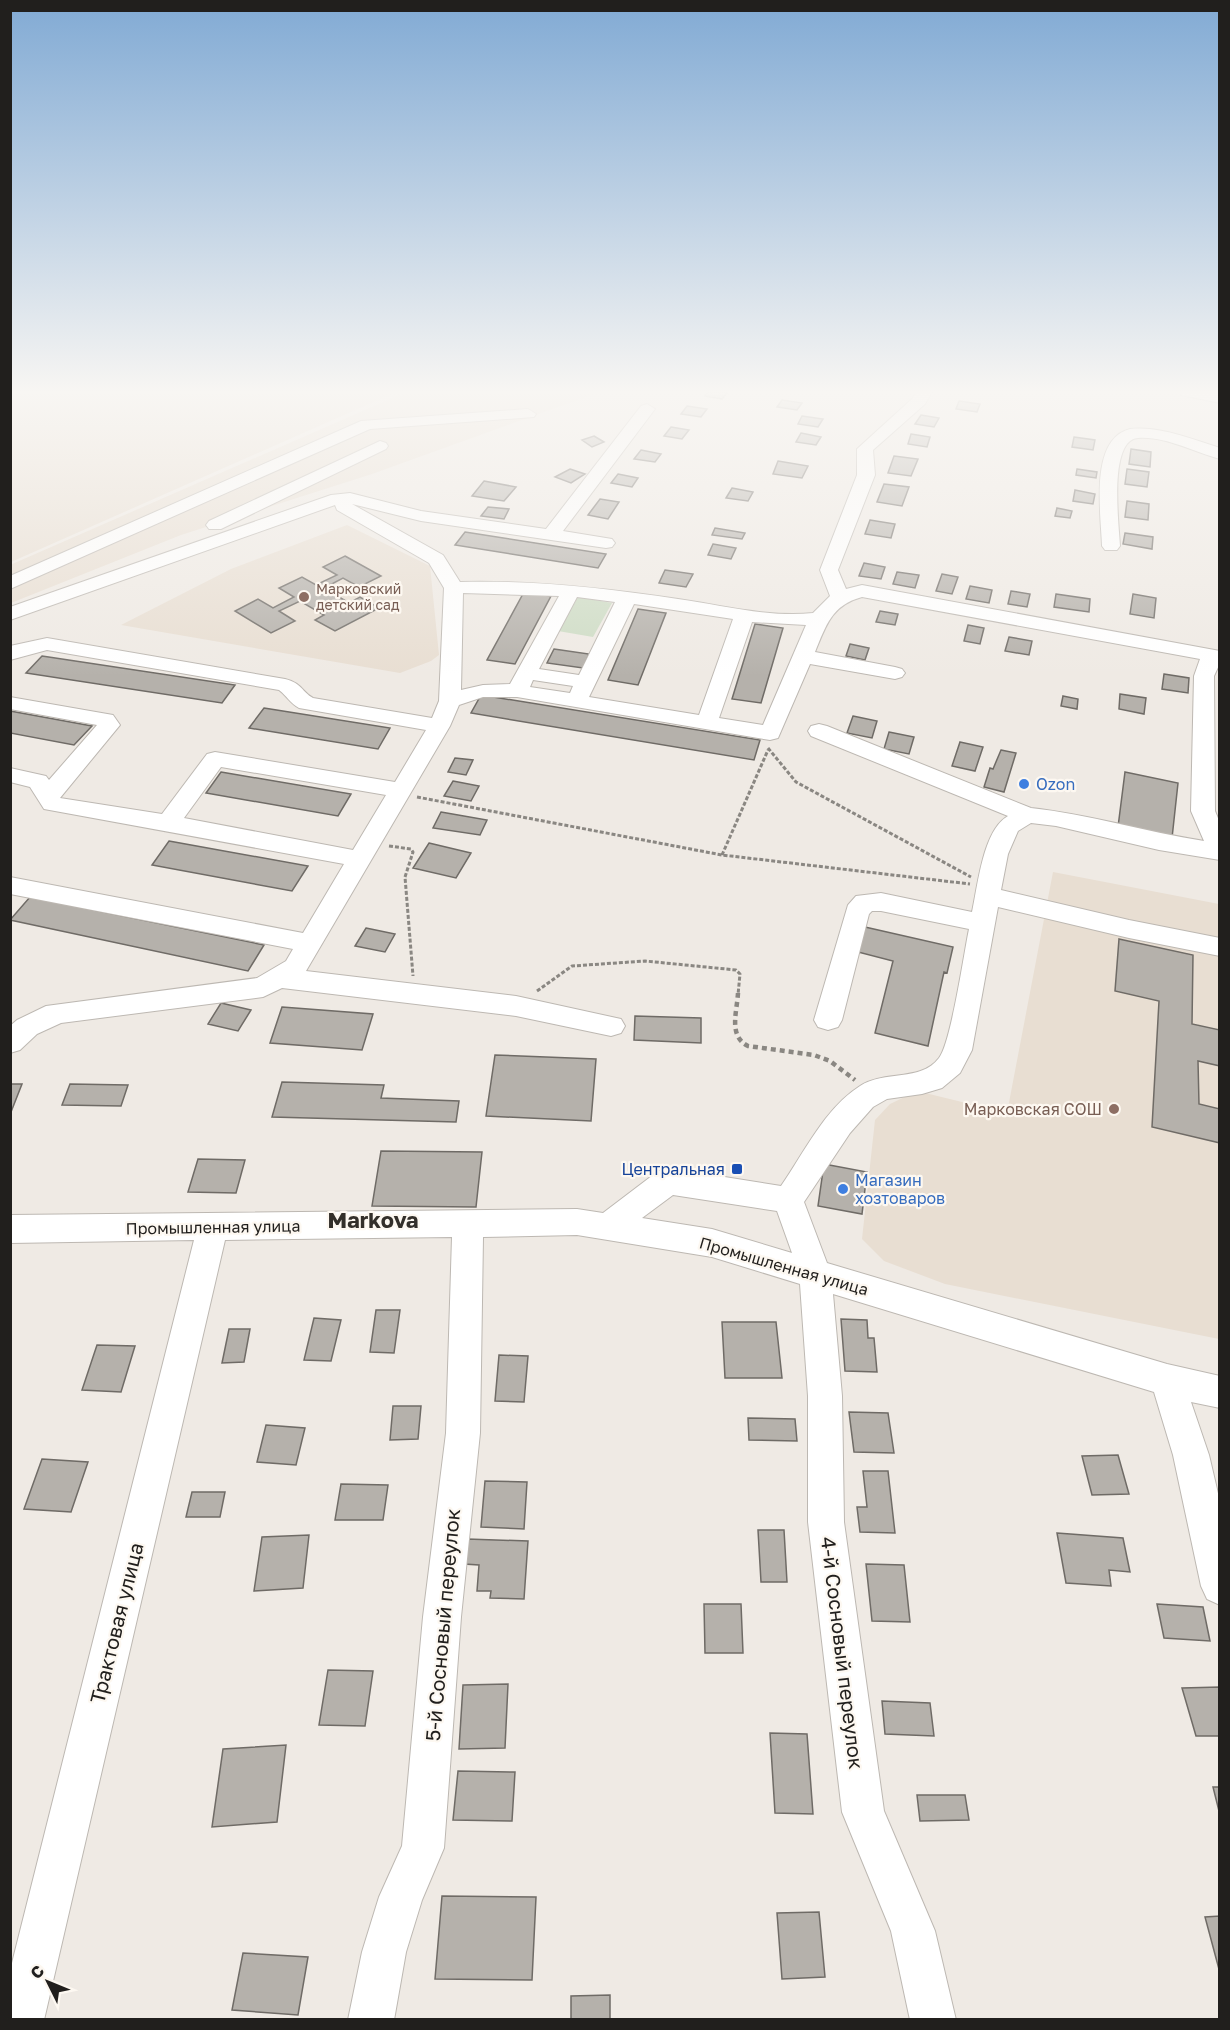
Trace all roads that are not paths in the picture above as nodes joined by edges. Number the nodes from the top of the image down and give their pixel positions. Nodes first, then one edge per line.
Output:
1 (226, 487) edge
2 (294, 487) edge
3 (588, 487) edge
4 (861, 487) edge
5 (1111, 487) edge
6 (331, 500) junction
7 (551, 536) junction
8 (606, 543) dead end
9 (1112, 546) dead end
10 (55, 563) junction
11 (10, 583) edge
12 (454, 588) junction
13 (571, 591) junction
14 (840, 597) junction
15 (627, 598) junction
16 (10, 614) edge
17 (745, 614) junction
18 (819, 618) junction
19 (10, 654) edge
20 (802, 656) junction
21 (1216, 657) edge
22 (895, 673) dead end
23 (522, 682) junction
24 (582, 691) junction
25 (450, 701) junction
26 (10, 703) edge
27 (706, 722) junction
28 (439, 726) junction
29 (819, 731) dead end
30 (10, 775) edge
31 (400, 792) junction
32 (48, 795) junction
33 (1027, 816) junction
34 (168, 823) junction
35 (1220, 846) edge
36 (365, 851) junction
37 (1220, 852) edge
38 (10, 885) edge
39 (989, 892) junction
40 (982, 923) junction
41 (309, 943) junction
42 (1220, 947) edge
43 (281, 978) junction
44 (828, 1020) dead end
45 (611, 1026) dead end
46 (10, 1042) edge
47 (788, 1200) junction
48 (468, 1223) junction
49 (609, 1226) junction
50 (213, 1227) junction
51 (10, 1229) edge
52 (815, 1274) junction
53 (1167, 1380) junction
54 (1220, 1392) edge
55 (1220, 1586) edge
56 (21, 2019) edge
57 (371, 2019) edge
58 (933, 2019) edge

1 - 10 street
2 - 10 street
3 - 7 street
4 - 14 street
5 - 9 street
6 - 7 street
6 - 12 street
6 - 16 street
7 - 8 street
10 - 11 street
12 - 13 street
12 - 25 street
13 - 15 street
13 - 23 street
14 - 18 street
14 - 21 street
15 - 17 street
15 - 24 street
17 - 18 street
17 - 27 street
18 - 20 street
19 - 28 street
20 - 22 street
20 - 27 street
21 - 35 street
23 - 24 street
23 - 25 street
24 - 27 street
25 - 28 street
26 - 32 street
28 - 31 street
29 - 33 street
30 - 32 street
31 - 34 street
31 - 36 street
32 - 34 street
33 - 37 street
33 - 39 street
34 - 36 street
36 - 41 street
38 - 41 street
39 - 40 street
39 - 42 street
40 - 44 street
40 - 47 street
41 - 43 street
43 - 45 street
43 - 46 street
47 - 49 street
47 - 52 street, 4-й Сосновый переулок
48 - 49 street, Промышленная улица
48 - 50 street, Промышленная улица
48 - 57 street, 5-й Сосновый переулок
49 - 52 street, Промышленная улица
50 - 51 street, Промышленная улица
50 - 56 street, Трактовая улица
52 - 53 street, Промышленная улица
52 - 58 street, 4-й Сосновый переулок
53 - 54 street, Промышленная улица
53 - 55 street

